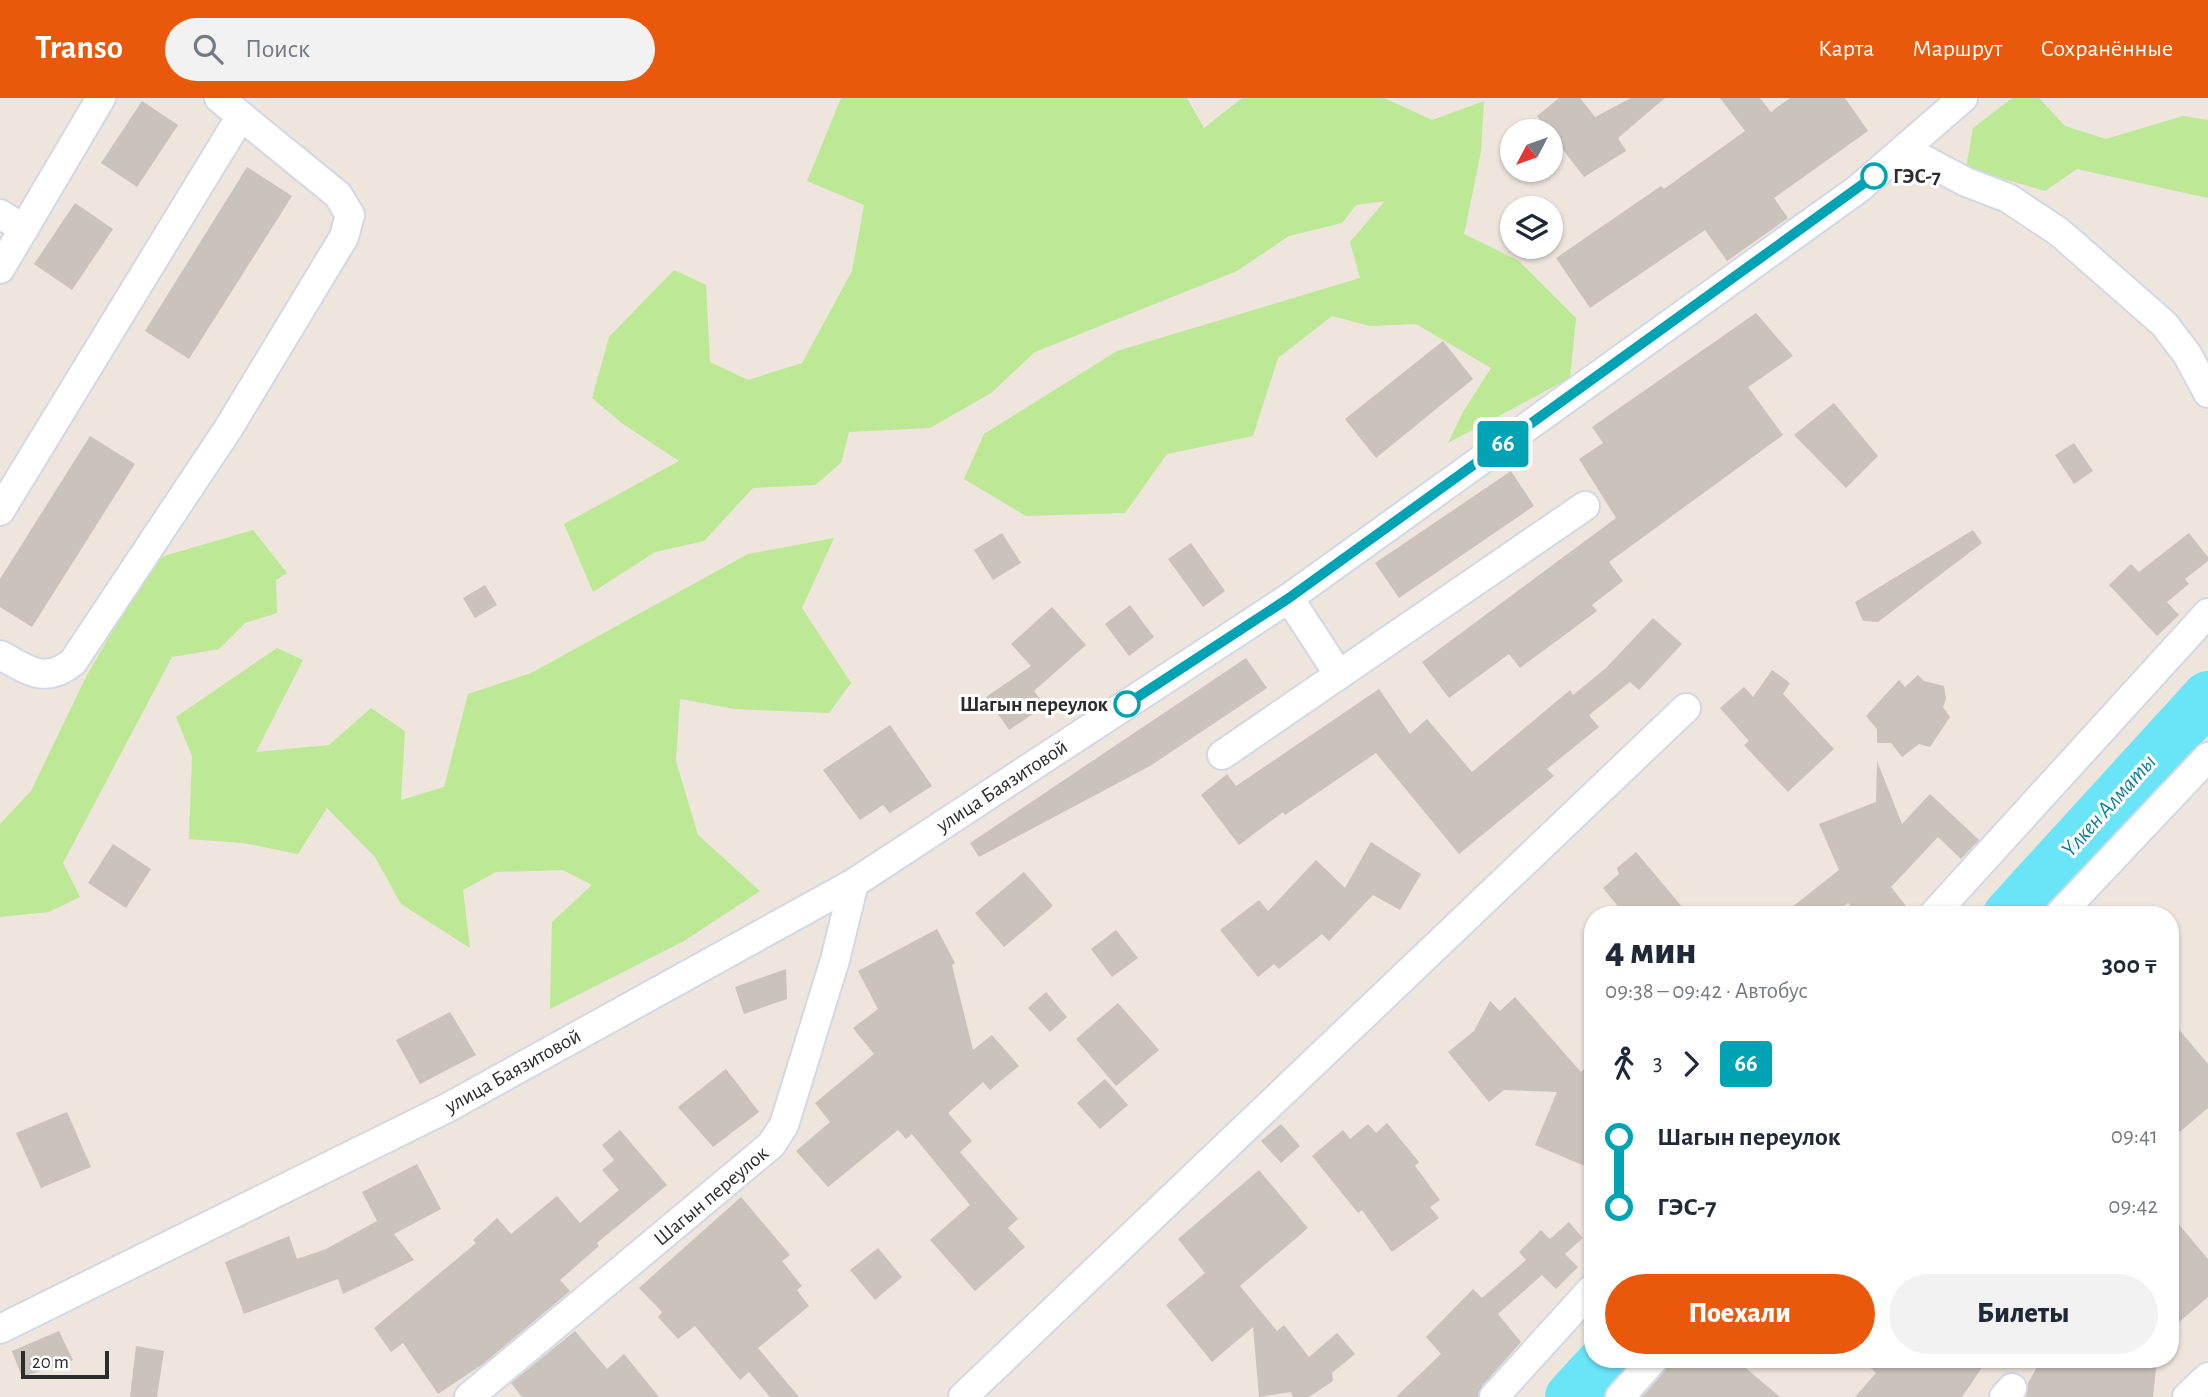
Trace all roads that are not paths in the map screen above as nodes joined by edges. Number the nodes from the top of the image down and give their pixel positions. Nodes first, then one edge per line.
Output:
1 (101, 98) edge
2 (219, 98) edge
3 (1963, 98) edge
4 (241, 116) junction
5 (1906, 150) junction
6 (12, 221) edge
7 (0, 269) edge
8 (2208, 394) edge
9 (1585, 506) dead end
10 (0, 511) edge
11 (1289, 598) junction
12 (2208, 613) edge
13 (0, 655) edge
14 (1339, 675) junction
15 (1686, 708) dead end
16 (1222, 755) dead end
17 (2208, 757) edge
18 (854, 883) junction
19 (1941, 906) edge
20 (2067, 906) edge
21 (1584, 1298) edge
22 (0, 1329) edge
23 (1646, 1368) edge
24 (2208, 1377) edge
25 (470, 1397) edge
26 (963, 1397) edge
27 (1494, 1397) edge
28 (1619, 1397) edge
29 (2187, 1397) edge

1 - 6 street
2 - 4 street
3 - 5 street, улица Баязитовой
4 - 10 street
4 - 13 street
5 - 8 street
5 - 11 street, улица Баязитовой
6 - 7 street
9 - 14 street
11 - 14 street
11 - 18 street, улица Баязитовой
12 - 19 street
14 - 16 street
15 - 26 street
17 - 20 street
18 - 22 street, улица Баязитовой
18 - 25 street, Шагын переулок
21 - 27 street
23 - 28 street
24 - 29 street

